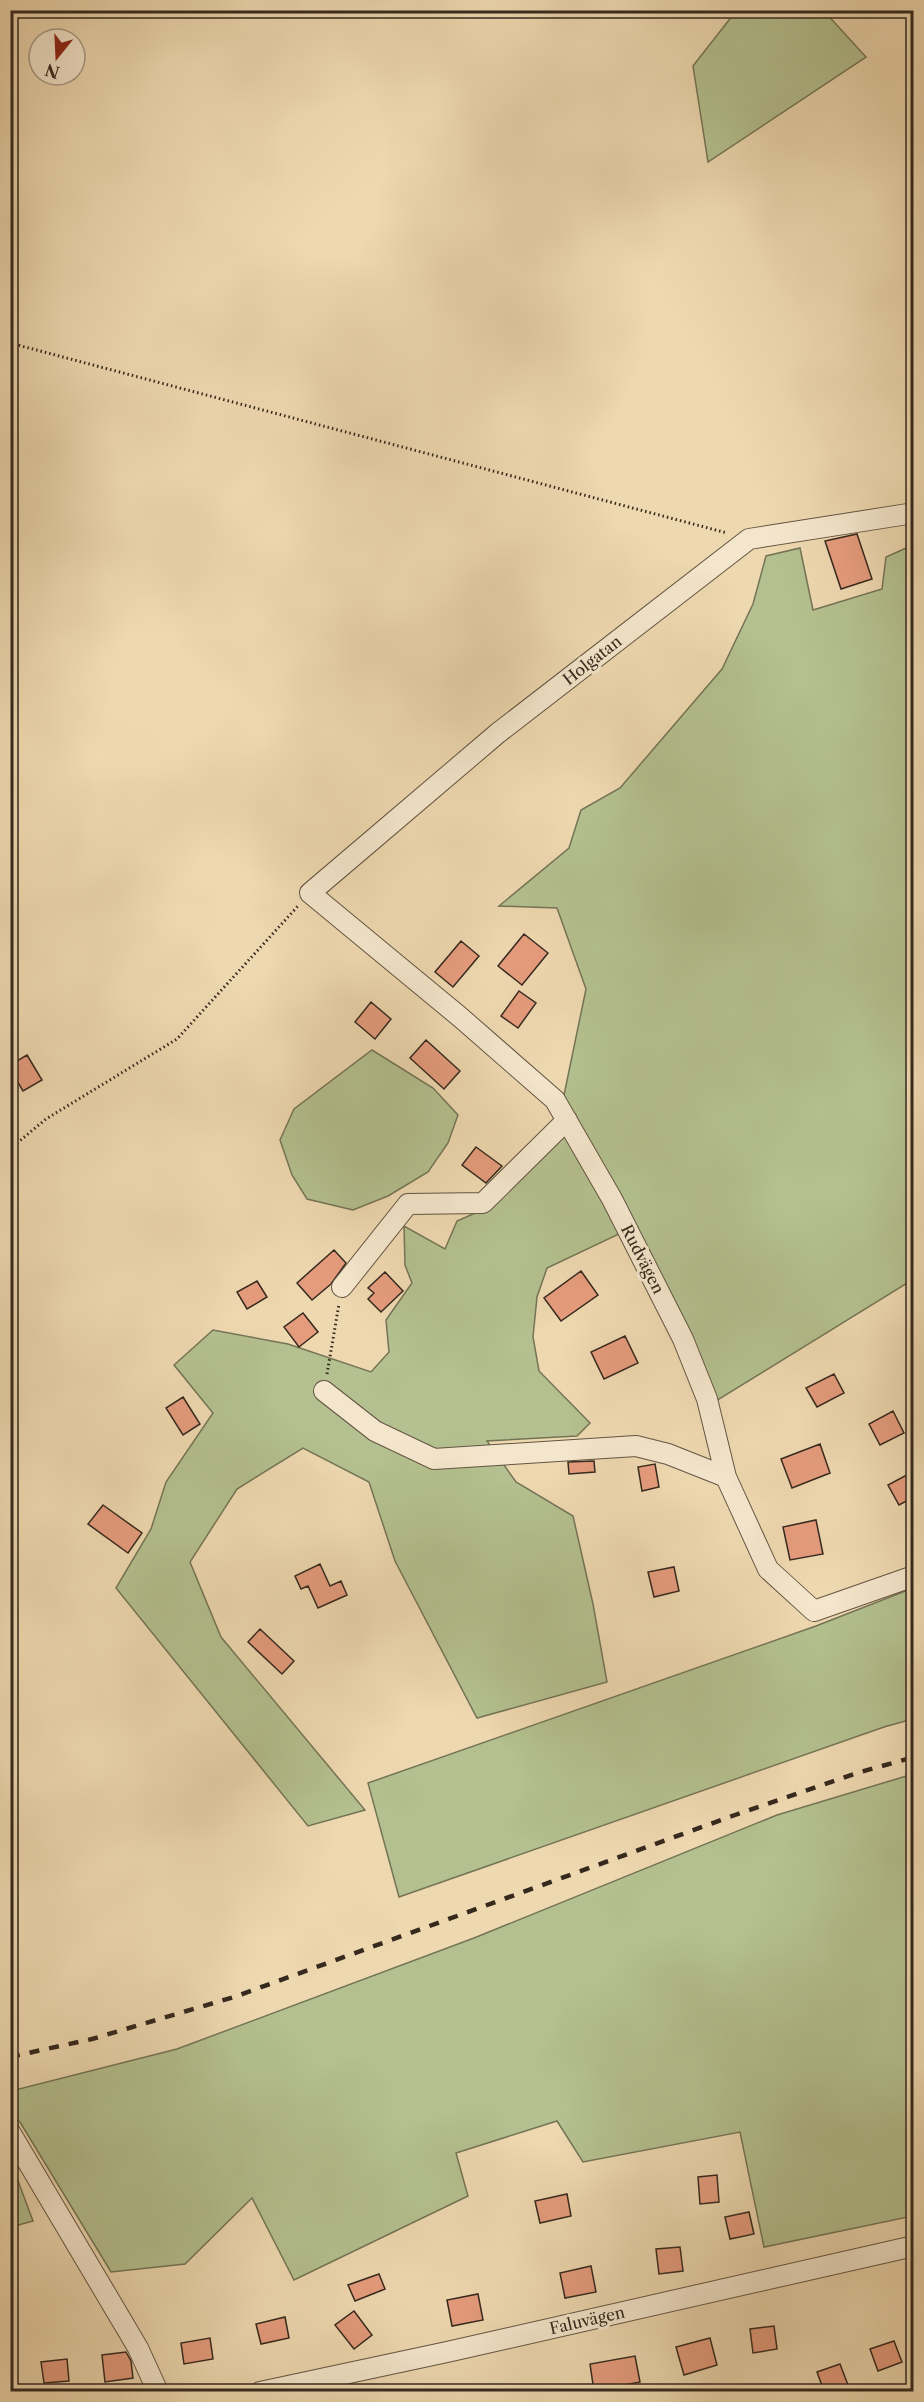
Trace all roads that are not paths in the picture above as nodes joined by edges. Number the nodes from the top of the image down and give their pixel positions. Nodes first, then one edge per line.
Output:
1 (914, 513) edge
2 (310, 893) joint
3 (567, 1120) junction
4 (342, 1287) road end
5 (324, 1391) road end
6 (726, 1477) junction
7 (914, 1576) edge
8 (10, 2132) edge
9 (914, 2246) edge
10 (158, 2391) edge
11 (260, 2391) edge

1 - 2 street, Holgatan
2 - 3 street, Rudvägen
3 - 4 street
3 - 6 street, Rudvägen
5 - 6 street
6 - 7 street, Rudvägen
8 - 10 street
9 - 11 street, Faluvägen

